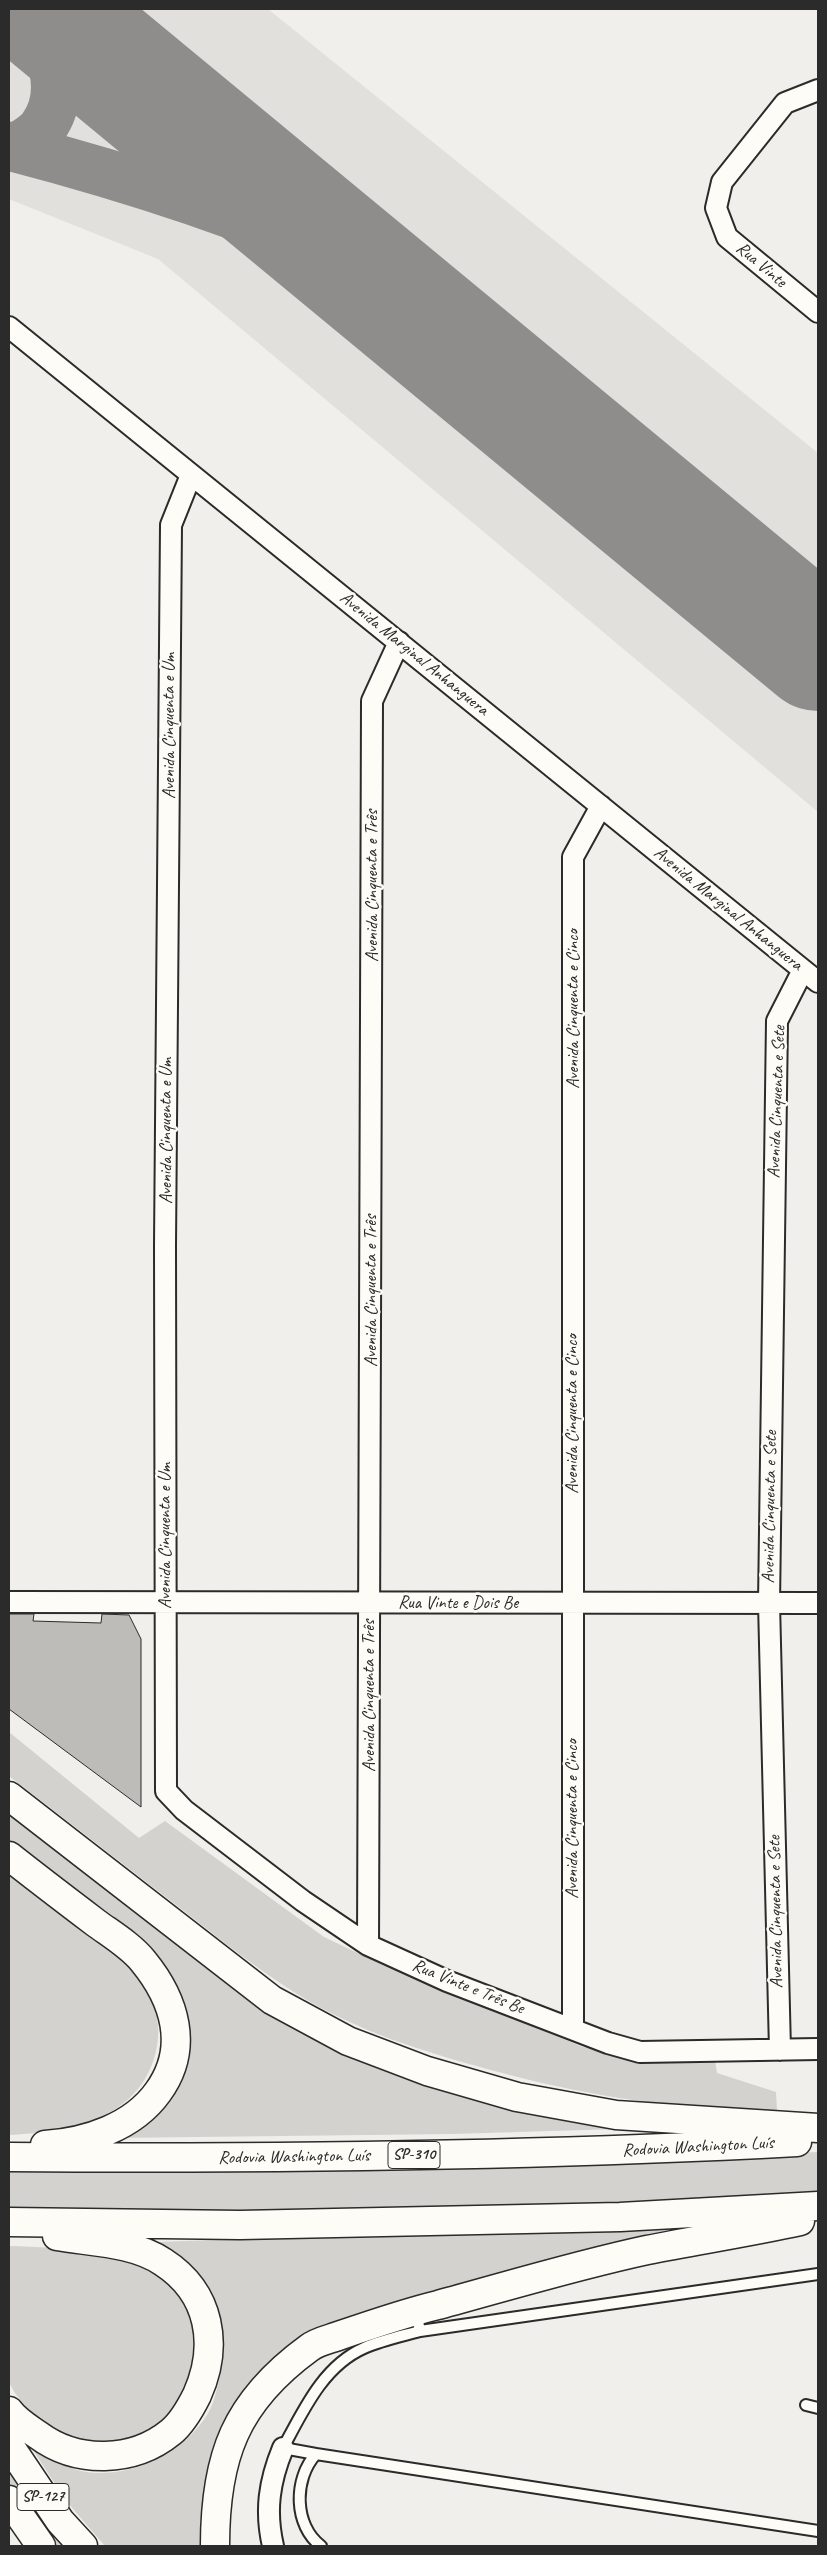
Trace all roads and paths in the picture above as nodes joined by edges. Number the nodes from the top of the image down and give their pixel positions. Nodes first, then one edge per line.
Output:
1 (818, 90) edge
2 (818, 312) edge
3 (9, 327) edge
4 (191, 475) junction
5 (399, 642) junction
6 (602, 806) junction
7 (811, 976) edge
8 (9, 1602) edge
9 (165, 1602) junction
10 (370, 1603) junction
11 (572, 1603) junction
12 (769, 1603) junction
13 (818, 1603) edge
14 (166, 1791) joint
15 (9, 1796) edge
16 (9, 1856) edge
17 (368, 1946) junction
18 (573, 2029) junction
19 (818, 2049) edge
20 (780, 2050) junction
21 (818, 2128) edge
22 (818, 2140) edge
23 (9, 2148) edge
24 (9, 2157) edge
25 (818, 2206) edge
26 (818, 2217) edge
27 (9, 2222) edge
28 (9, 2228) edge
29 (818, 2274) edge
30 (418, 2321) junction
31 (806, 2405) dead end
32 (818, 2408) edge
33 (9, 2411) edge
34 (9, 2445) edge
35 (283, 2448) junction
36 (316, 2454) junction
37 (9, 2500) edge
38 (818, 2531) edge
39 (41, 2546) edge
40 (83, 2546) edge
41 (215, 2546) edge
42 (273, 2546) edge
43 (322, 2546) edge

1 - 2 street, Rua Vinte
3 - 4 street, Avenida Marginal Anhanguera
4 - 5 street, Avenida Marginal Anhanguera
4 - 9 street, Avenida Cinquenta e Um
5 - 6 street, Avenida Marginal Anhanguera
5 - 10 street, Avenida Cinquenta e Três
6 - 7 street, Avenida Marginal Anhanguera
6 - 11 street, Avenida Cinquenta e Cinco
7 - 12 street, Avenida Cinquenta e Sete
8 - 9 street, Rua Vinte e Dois Be
9 - 10 street, Rua Vinte e Dois Be
9 - 14 street, Avenida Cinquenta e Um
10 - 11 street, Rua Vinte e Dois Be
10 - 17 street, Avenida Cinquenta e Três
11 - 12 street, Rua Vinte e Dois Be
11 - 18 street, Avenida Cinquenta e Cinco
12 - 13 street, Rua Vinte e Dois Be
12 - 20 street, Avenida Cinquenta e Sete
14 - 17 street, Rua Vinte e Três Be
15 - 21 highway
16 - 23 highway
17 - 18 street, Rua Vinte e Três Be
18 - 20 street, Rua Vinte e Três Be
19 - 20 street, Rua Vinte e Três Be
22 - 24 highway, Rodovia Washington Luís / SP-310
25 - 27 highway
26 - 30 highway
28 - 33 highway
29 - 30 lane
30 - 35 lane
30 - 41 highway
31 - 32 lane
34 - 40 highway, SP-127
35 - 36 lane
35 - 42 street
36 - 38 lane
36 - 43 lane
37 - 39 highway, SP-127

